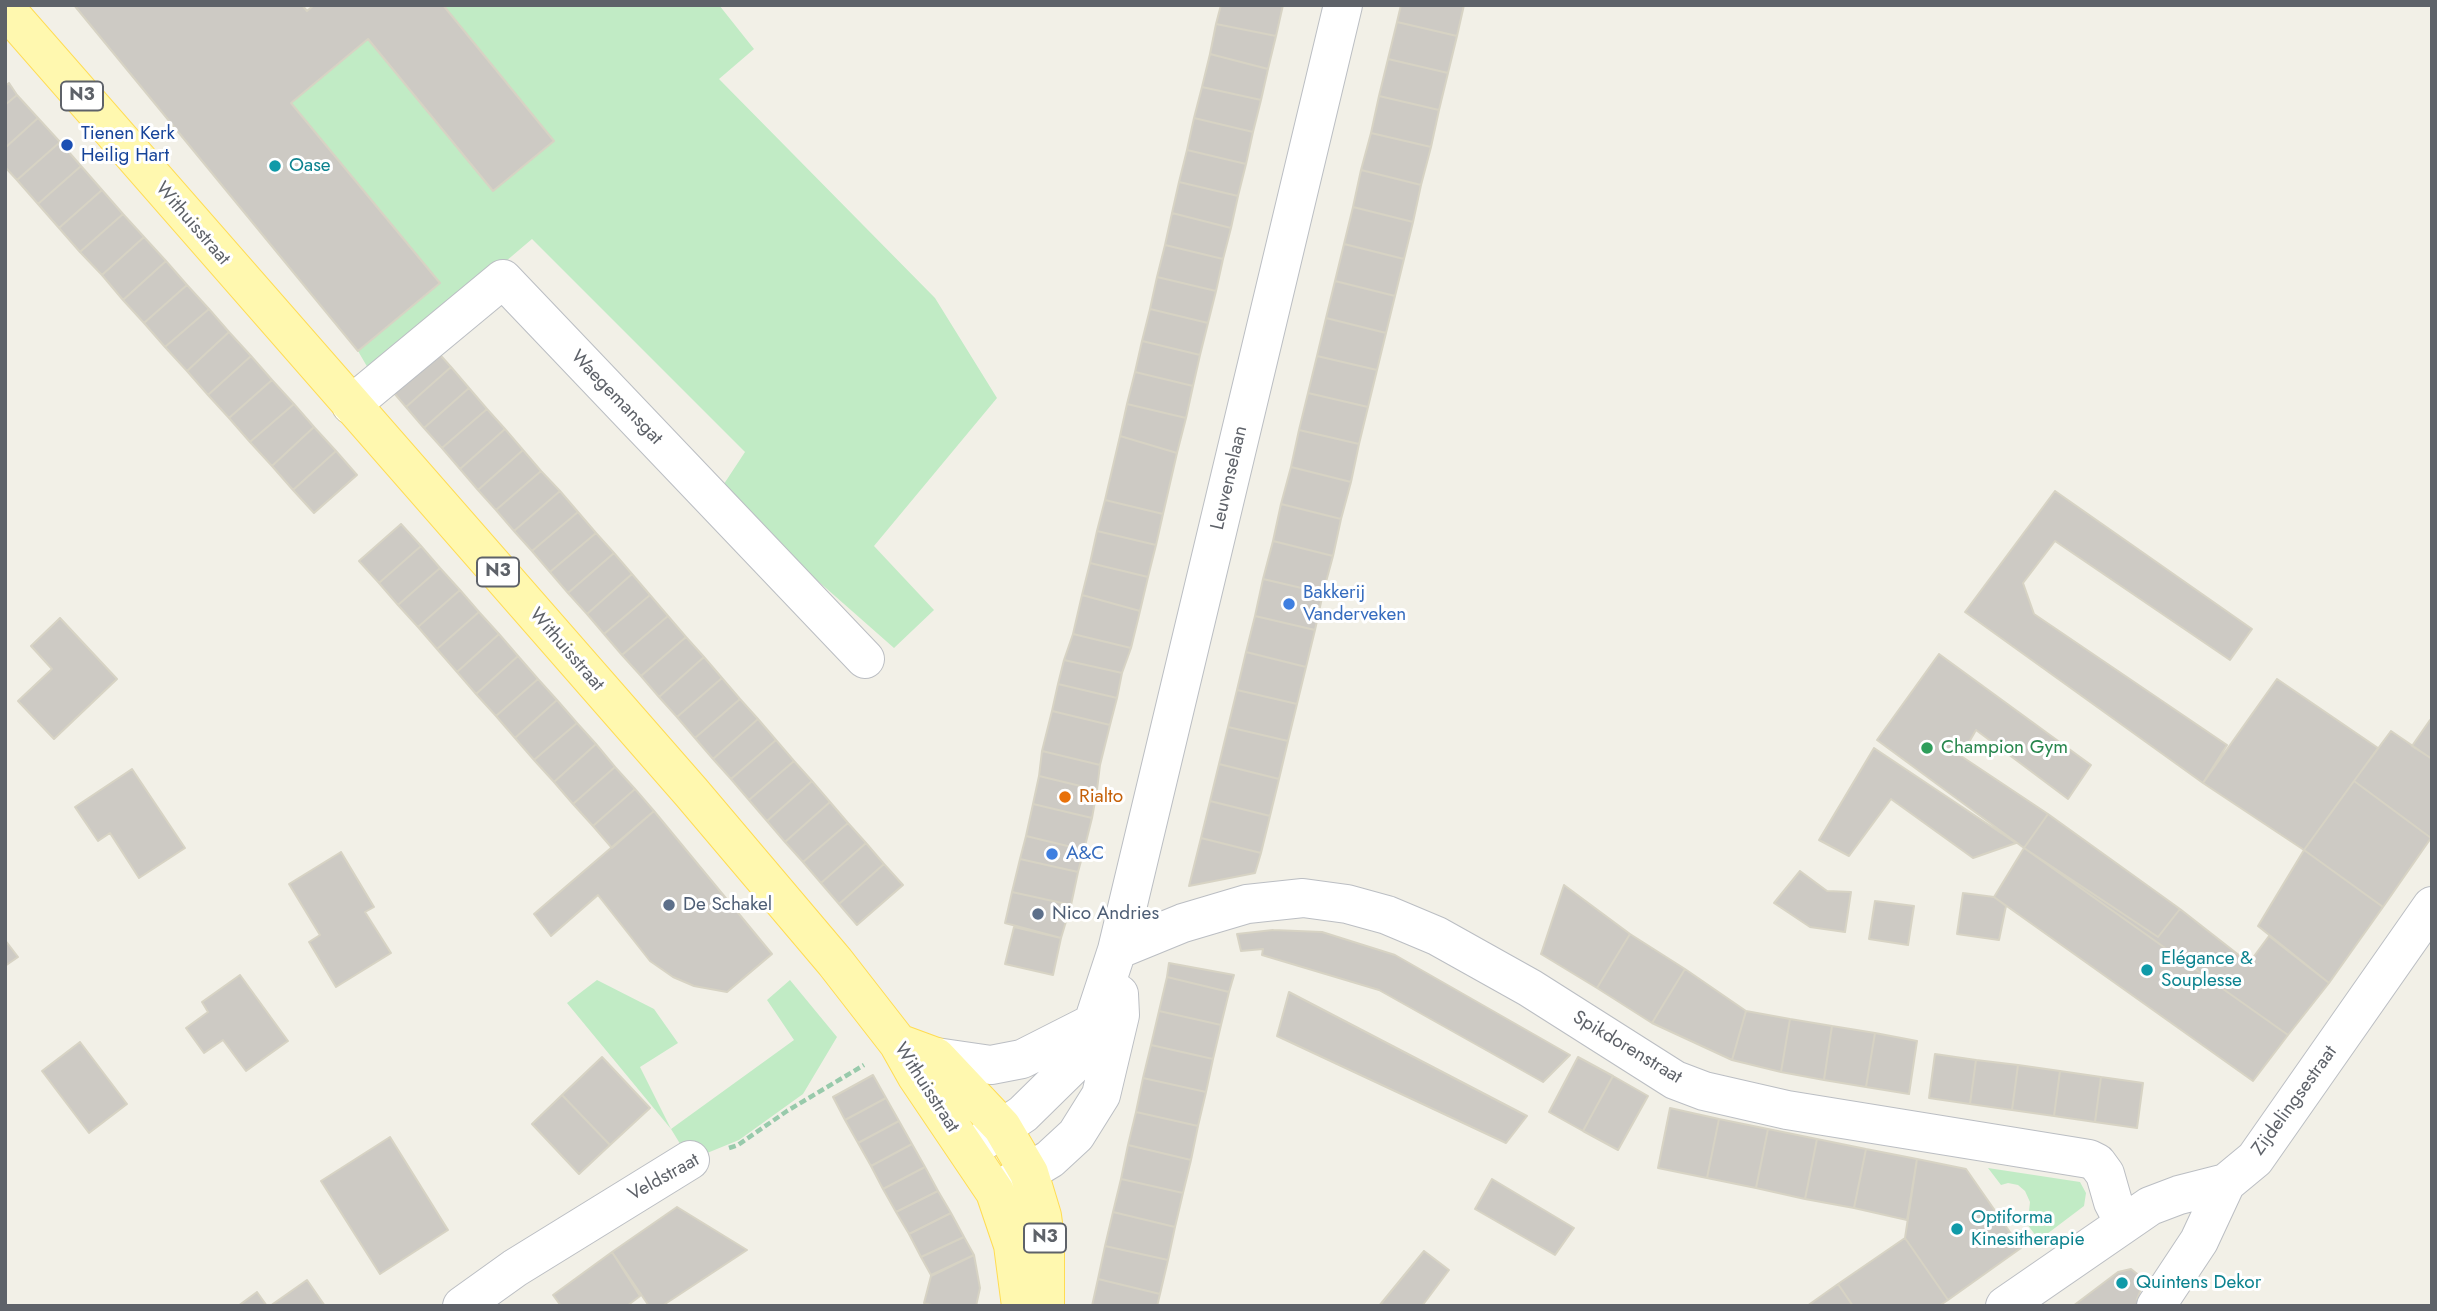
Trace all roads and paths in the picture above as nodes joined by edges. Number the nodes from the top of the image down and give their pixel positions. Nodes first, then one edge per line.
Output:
1 (1343, 5) edge
2 (5, 8) edge
3 (351, 405) junction
4 (865, 659) dead end
5 (2432, 906) edge
6 (1117, 950) junction
7 (1093, 1023) junction
8 (885, 1052) junction
9 (936, 1057) junction
10 (1002, 1127) junction
11 (968, 1151) junction
12 (690, 1160) joint
13 (1029, 1173) junction
14 (2226, 1184) junction
15 (995, 1192) junction
16 (2124, 1223) junction
17 (462, 1306) edge
18 (1021, 1306) edge
19 (1045, 1306) edge
20 (2005, 1306) edge
21 (2155, 1306) edge

1 - 6 street, Leuvenselaan
2 - 3 main road, Withuisstraat / N3
3 - 4 street, Waegemansgat
3 - 8 main road, Withuisstraat / N3
5 - 14 street, Zijdelingsestraat
6 - 7 street, Leuvenselaan
6 - 13 street, Leuvenselaan
6 - 16 street, Spikdorenstraat
7 - 9 street
7 - 10 street, Leuvenselaan
8 - 9 main road, N3
8 - 11 main road, Withuisstraat / N3
8 - 12 path, Veldstraat
9 - 10 main road, N3
10 - 11 street, Leuvenselaan
10 - 13 main road, N3
11 - 15 main road, N3
12 - 17 street, Veldstraat
13 - 15 street, Leuvenselaan
13 - 19 main road, N3
14 - 16 street, Zijdelingsestraat
14 - 21 street
15 - 18 main road, N3
16 - 20 street, Zijdelingsestraat

